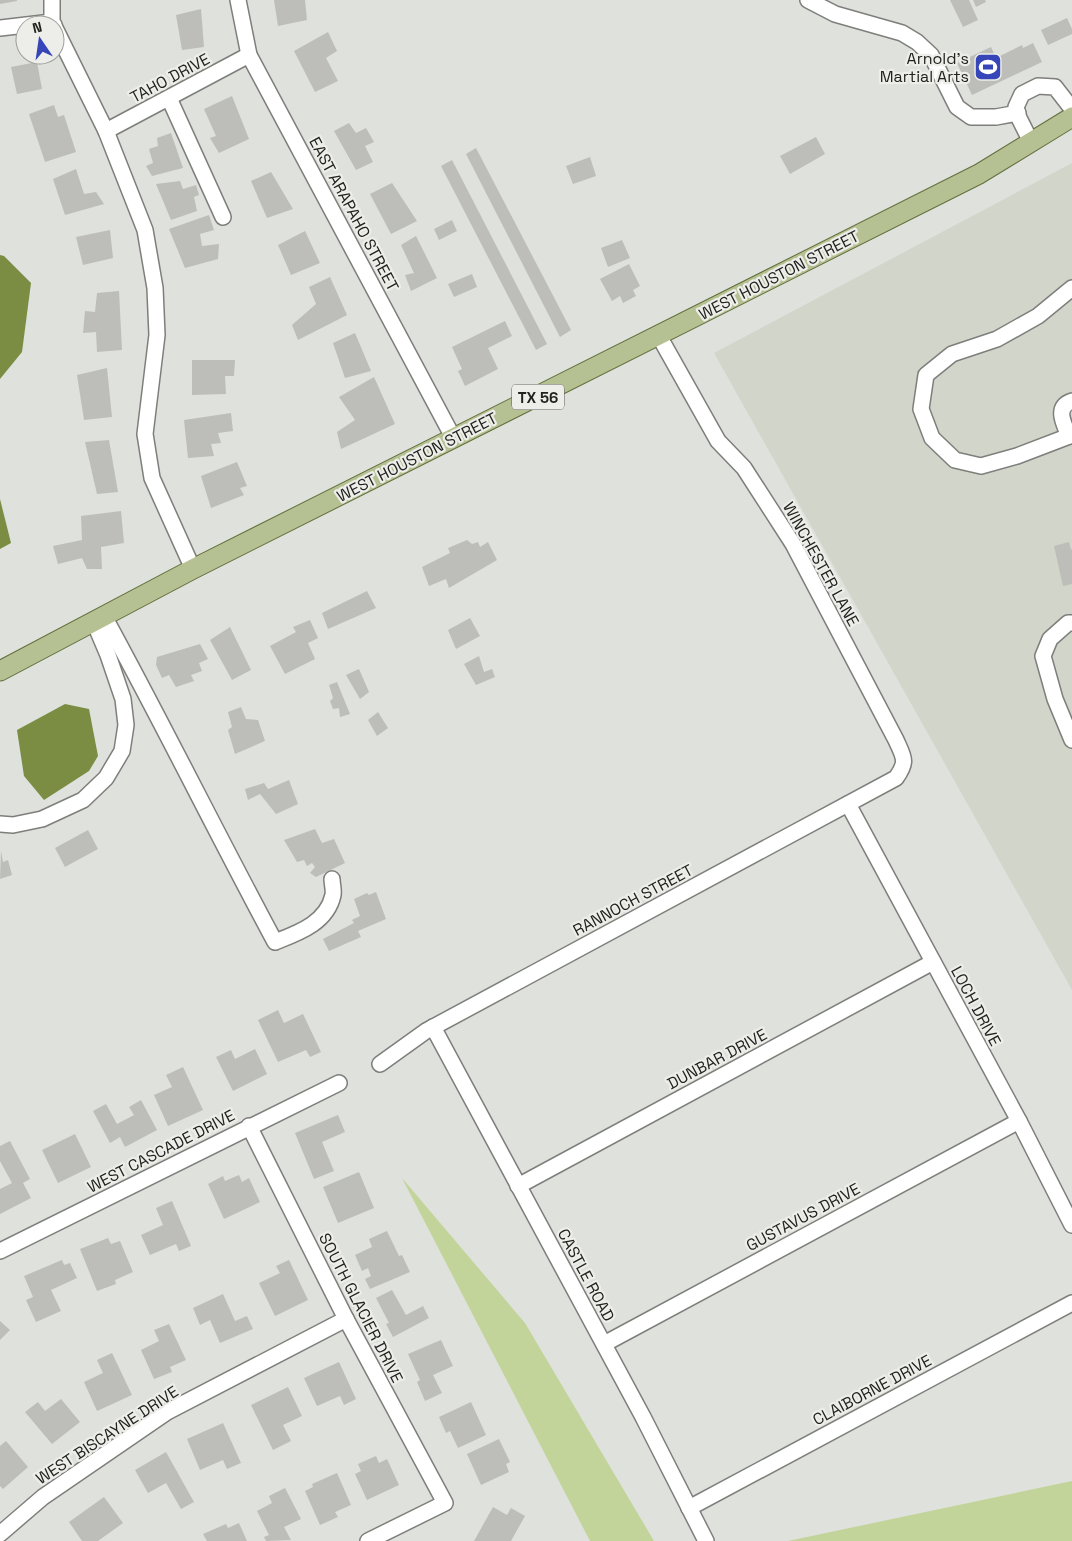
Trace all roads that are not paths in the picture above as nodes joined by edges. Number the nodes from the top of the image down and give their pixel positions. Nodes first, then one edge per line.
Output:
1 (52, 0) edge
2 (238, 0) edge
3 (808, 0) edge
4 (53, 15) edge
5 (15, 27) edge
6 (0, 28) edge
7 (65, 47) edge
8 (249, 55) junction
9 (170, 98) junction
10 (1072, 109) edge
11 (1018, 113) junction
12 (1072, 117) edge
13 (106, 131) junction
14 (1031, 142) junction
15 (223, 217) dead end
16 (1072, 288) edge
17 (659, 336) junction
18 (1072, 401) edge
19 (1071, 436) edge
20 (454, 439) junction
21 (193, 570) junction
22 (99, 619) junction
23 (1072, 623) edge
24 (0, 671) edge
25 (1072, 740) edge
26 (903, 768) joint
27 (848, 804) junction
28 (0, 824) edge
29 (332, 879) dead end
30 (933, 962) junction
31 (433, 1027) junction
32 (380, 1064) dead end
33 (339, 1082) dead end
34 (1019, 1121) junction
35 (249, 1126) junction
36 (518, 1186) junction
37 (1072, 1225) edge
38 (0, 1251) edge
39 (1072, 1303) edge
40 (346, 1319) junction
41 (604, 1344) junction
42 (689, 1508) junction
43 (0, 1534) edge
44 (368, 1541) edge
45 (706, 1541) edge

1 - 4 street
2 - 8 street, EAST ARAPAHO STREET
3 - 11 street
5 - 6 street
7 - 13 street
8 - 9 street, TAHO DRIVE
8 - 20 street, EAST ARAPAHO STREET
9 - 13 street, TAHO DRIVE
9 - 15 street
10 - 11 street
11 - 14 street
12 - 14 main road, WEST HOUSTON STREET / TX 56
13 - 21 street
14 - 17 main road, WEST HOUSTON STREET / TX 56
16 - 19 street
17 - 20 main road, WEST HOUSTON STREET / TX 56
17 - 26 street, WINCHESTER LANE
18 - 19 street
20 - 21 main road, WEST HOUSTON STREET / TX 56
21 - 22 main road, WEST HOUSTON STREET / TX 56
22 - 24 main road, WEST HOUSTON STREET / TX 56
22 - 28 street
22 - 29 street
23 - 25 street
26 - 27 street, RANNOCH STREET
27 - 30 street, LOCH DRIVE
27 - 31 street, RANNOCH STREET
30 - 34 street, LOCH DRIVE
30 - 36 street, DUNBAR DRIVE
31 - 32 street, RANNOCH STREET
31 - 36 street, CASTLE ROAD
33 - 35 street, WEST CASCADE DRIVE
34 - 37 street, LOCH DRIVE
34 - 41 street, GUSTAVUS DRIVE
35 - 38 street, WEST CASCADE DRIVE
35 - 40 street, SOUTH GLACIER DRIVE
36 - 41 street, CASTLE ROAD
39 - 42 street, CLAIBORNE DRIVE
40 - 43 street, WEST BISCAYNE DRIVE
40 - 44 street, SOUTH GLACIER DRIVE
41 - 42 street, CASTLE ROAD
42 - 45 street, CASTLE ROAD

